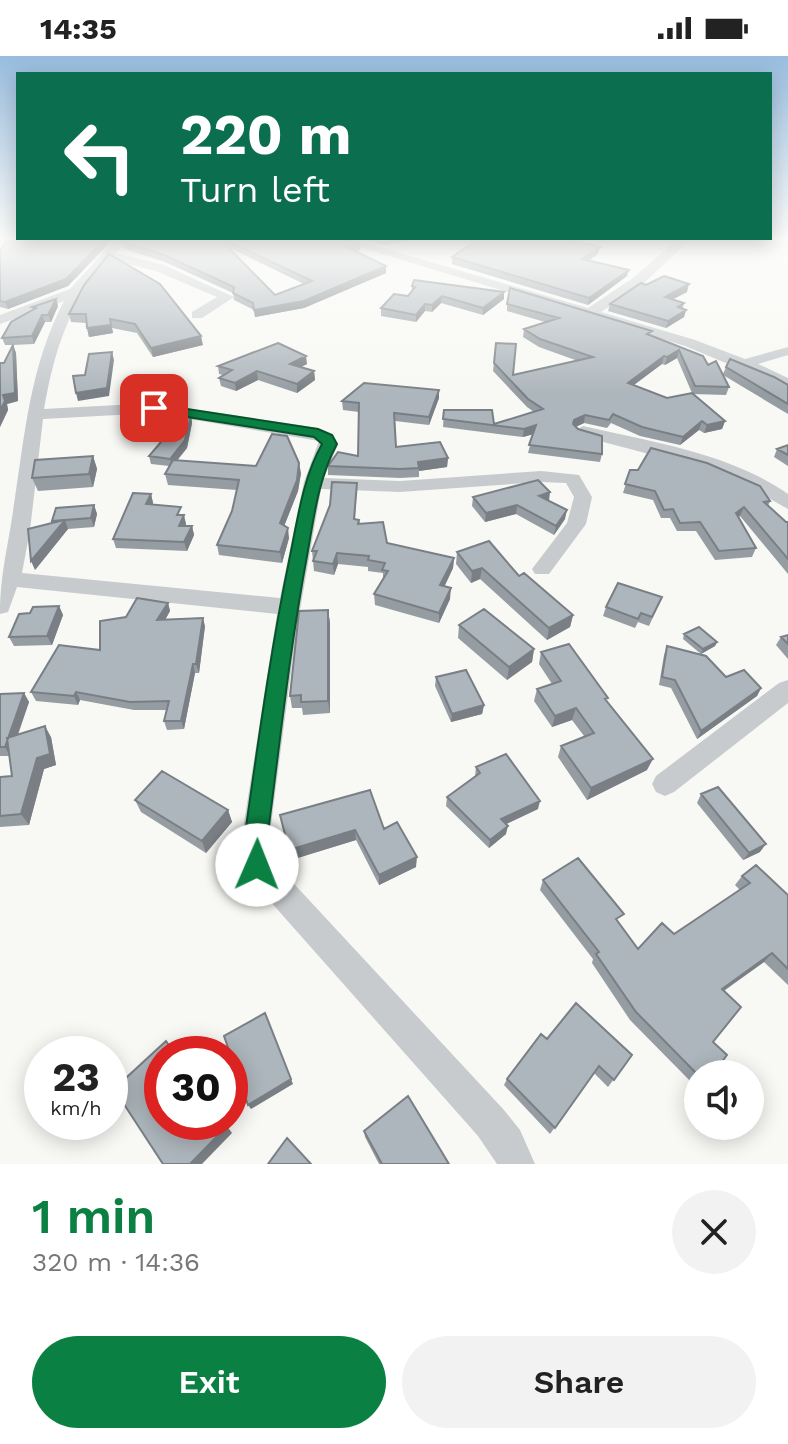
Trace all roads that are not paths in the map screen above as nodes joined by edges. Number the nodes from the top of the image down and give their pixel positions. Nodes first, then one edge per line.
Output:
1 (77, 290) edge
2 (210, 290) edge
3 (515, 290) edge
4 (625, 290) edge
5 (75, 292) junction
6 (592, 312) junction
7 (197, 315) dead end
8 (0, 320) edge
9 (788, 351) edge
10 (746, 364) junction
11 (788, 384) edge
12 (34, 414) junction
13 (583, 431) edge
14 (313, 482) junction
15 (788, 503) edge
16 (542, 569) dead end
17 (4, 592) edge
18 (288, 607) junction
19 (788, 690) edge
20 (665, 784) dead end
21 (516, 1164) edge

1 - 5 street
2 - 7 street
3 - 6 street
4 - 6 street
5 - 8 street
5 - 12 street
6 - 10 street
9 - 10 street
10 - 11 street
12 - 14 street
12 - 17 street
13 - 15 street
14 - 16 street
14 - 18 street
17 - 18 street
18 - 21 street
19 - 20 street

